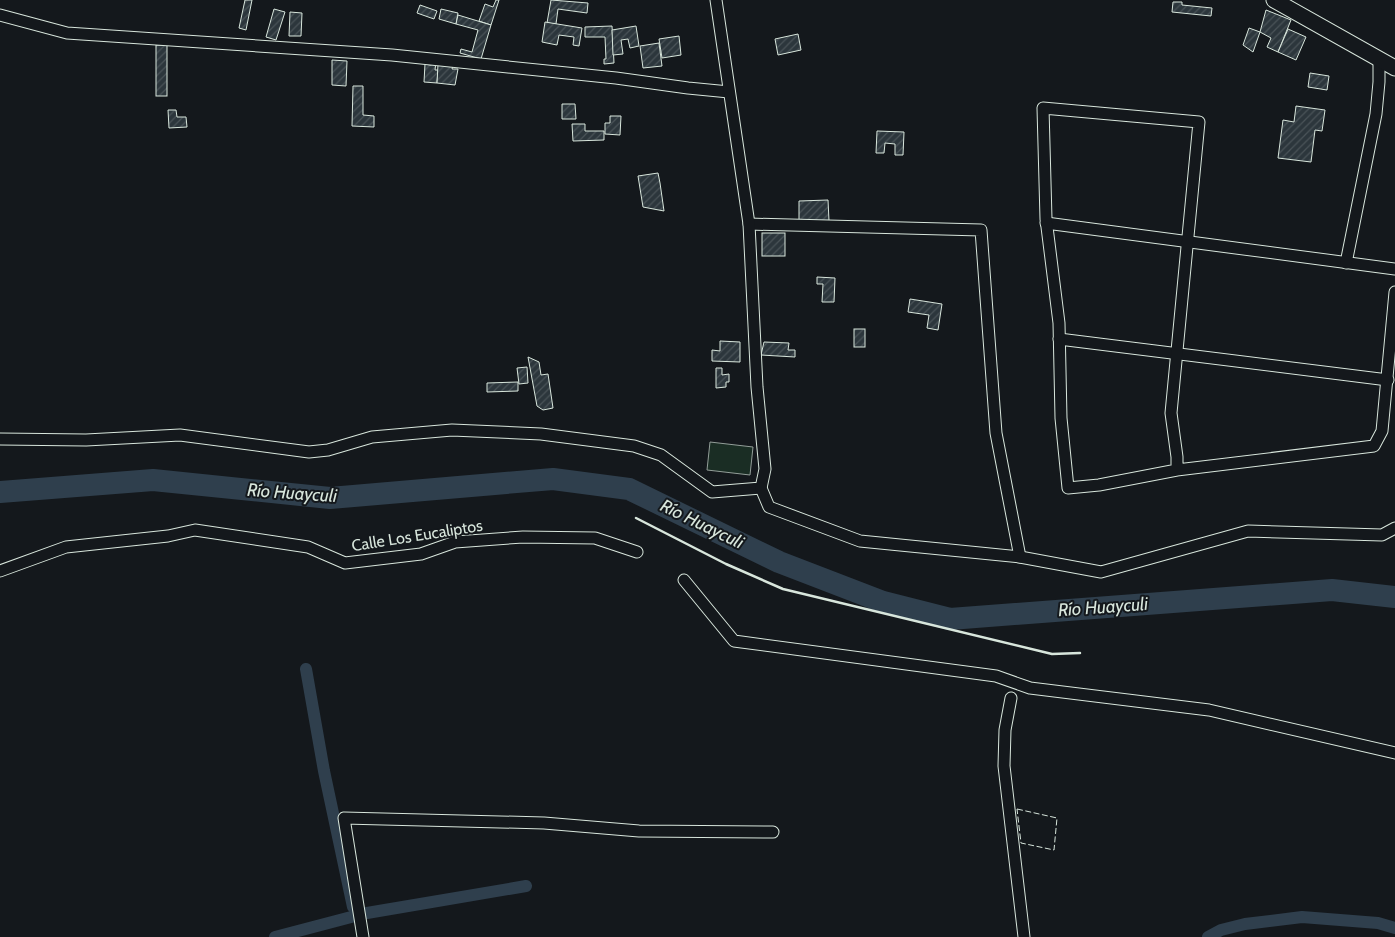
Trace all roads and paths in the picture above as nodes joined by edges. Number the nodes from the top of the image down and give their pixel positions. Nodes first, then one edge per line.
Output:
1 (716, 0) edge
2 (1274, 0) edge
3 (0, 15) edge
4 (1379, 59) junction
5 (1395, 68) edge
6 (728, 92) junction
7 (1046, 223) junction
8 (749, 224) junction
9 (1187, 242) junction
10 (1346, 263) junction
11 (1395, 269) edge
12 (1395, 292) edge
13 (1059, 339) junction
14 (1176, 354) junction
15 (1388, 380) junction
16 (0, 439) edge
17 (1177, 470) junction
18 (761, 488) junction
19 (1395, 528) edge
20 (637, 552) dead end
21 (1020, 556) junction
22 (0, 571) edge
23 (684, 580) dead end
24 (1011, 698) dead end
25 (1395, 753) edge
26 (773, 832) dead end
27 (363, 937) edge
28 (1024, 937) edge

1 - 6 street
2 - 4 main road
3 - 6 street
4 - 5 main road
4 - 10 street
6 - 8 street
7 - 9 street
7 - 9 street
7 - 13 street
8 - 18 street
8 - 21 street
9 - 10 street
9 - 14 street
10 - 11 street
12 - 15 street
13 - 14 street
13 - 17 street
14 - 15 street
14 - 17 street
15 - 17 street
16 - 18 street
18 - 21 street
19 - 21 street
20 - 22 street, Calle Los Eucaliptos
23 - 25 street
24 - 28 street
26 - 27 street

